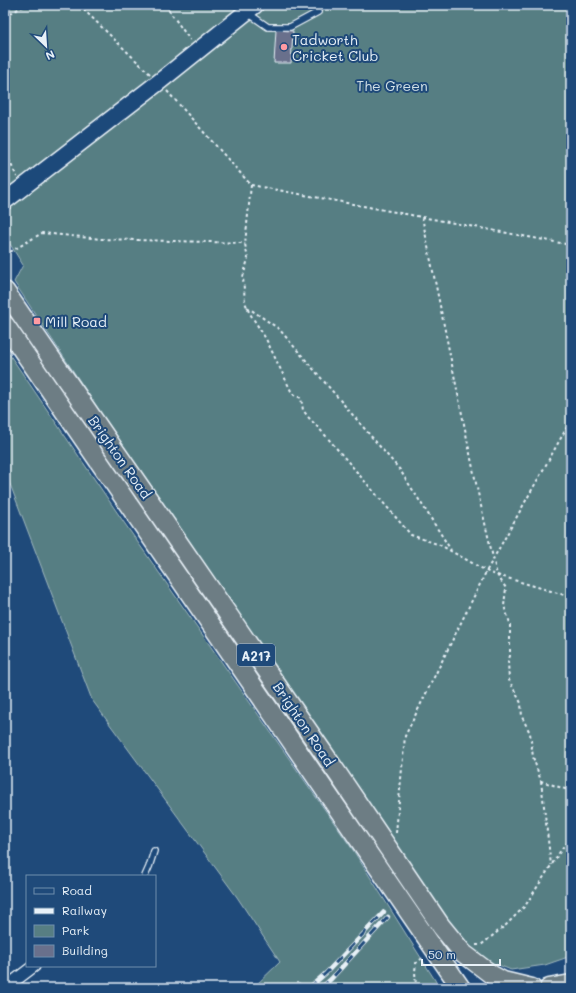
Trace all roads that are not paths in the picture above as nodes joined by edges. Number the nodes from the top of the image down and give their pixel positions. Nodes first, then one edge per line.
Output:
1 (251, 9) edge
2 (318, 12) dead end
3 (11, 195) edge
4 (5, 291) edge
5 (5, 325) edge
6 (154, 850) dead end
7 (146, 875) edge
8 (33, 967) edge
9 (571, 984) edge
10 (5, 988) edge
11 (461, 988) edge
12 (532, 988) edge
13 (549, 988) edge

1 - 2 lane
1 - 3 main road
4 - 12 highway, Brighton Road / A217
5 - 11 highway, Brighton Road / A217
6 - 7 lane
8 - 10 street
9 - 13 highway

